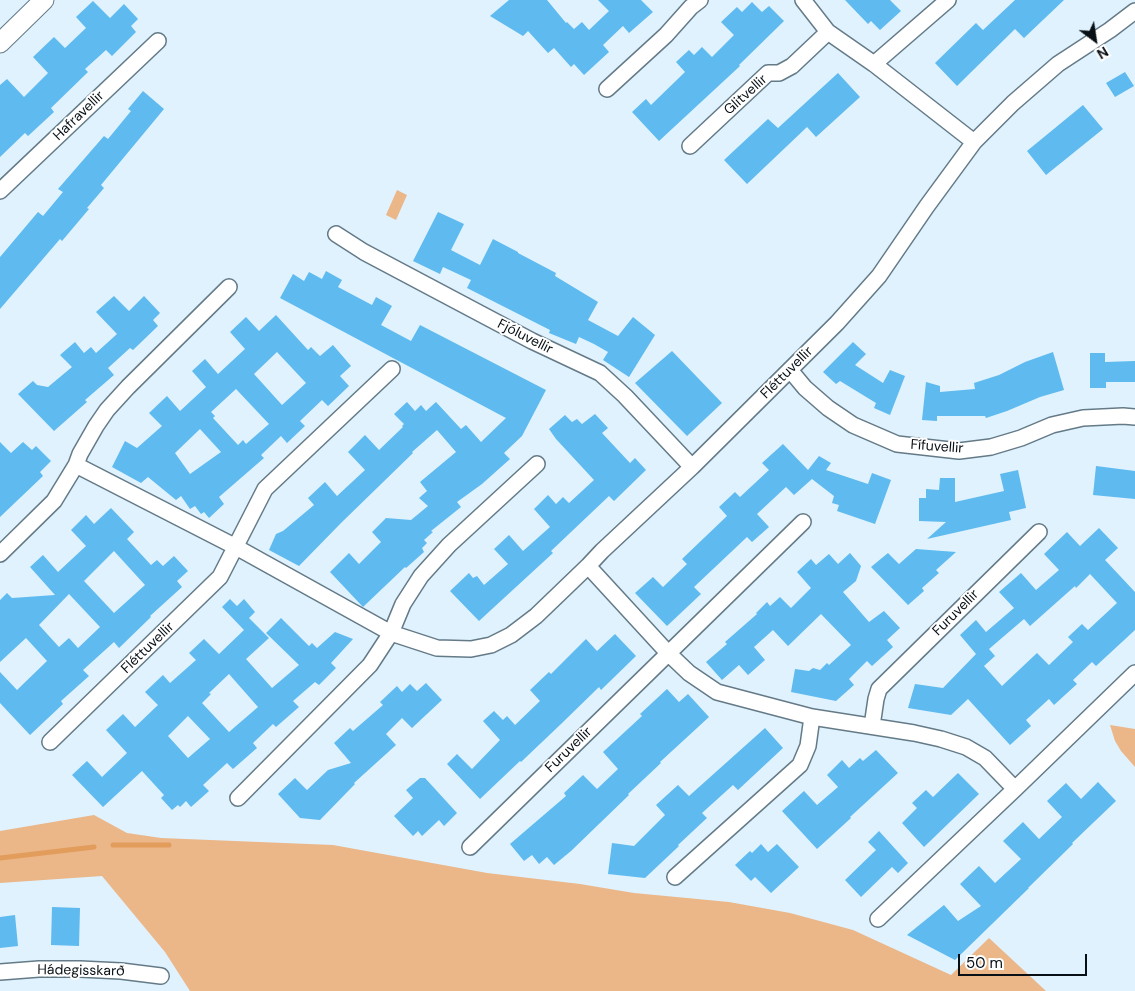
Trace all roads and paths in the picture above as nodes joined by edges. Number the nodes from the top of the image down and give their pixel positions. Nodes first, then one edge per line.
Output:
1 (44, 0) edge
2 (700, 0) edge
3 (803, 0) edge
4 (948, 0) edge
5 (1135, 11) edge
6 (828, 32) junction
7 (158, 41) dead end
8 (0, 43) edge
9 (874, 64) junction
10 (607, 89) dead end
11 (974, 142) junction
12 (690, 146) dead end
13 (0, 191) edge
14 (336, 234) dead end
15 (229, 287) dead end
16 (392, 369) dead end
17 (790, 370) junction
18 (1135, 417) edge
19 (536, 464) dead end
20 (76, 465) junction
21 (692, 467) junction
22 (803, 522) dead end
23 (1039, 532) dead end
24 (236, 546) junction
25 (0, 554) edge
26 (588, 566) junction
27 (391, 632) junction
28 (668, 653) junction
29 (1135, 673) edge
30 (812, 717) junction
31 (872, 726) junction
32 (50, 742) dead end
33 (1015, 789) junction
34 (238, 798) dead end
35 (470, 847) dead end
36 (675, 877) dead end
37 (878, 919) dead end
38 (0, 972) edge
39 (162, 976) dead end

1 - 8 street
2 - 10 street
3 - 6 street
4 - 9 street
5 - 11 street, Fléttuvellir
6 - 9 street
6 - 12 street, Glitvellir
7 - 13 street, Hafravellir
9 - 11 street
11 - 17 street, Fléttuvellir
14 - 21 street, Fjóluvellir
15 - 20 street
16 - 24 street, Fléttuvellir
17 - 18 street, Fífuvellir
17 - 21 street, Fléttuvellir
19 - 27 street
20 - 24 street, Fléttuvellir
20 - 25 street
21 - 26 street, Fléttuvellir
22 - 28 street, Furuvellir
23 - 31 street, Furuvellir
24 - 27 street, Fléttuvellir
24 - 32 street, Fléttuvellir
26 - 27 street, Fléttuvellir
26 - 28 street
27 - 34 street
28 - 30 street
28 - 35 street, Furuvellir
29 - 33 street
30 - 31 street
30 - 36 street
31 - 33 street
33 - 37 street
38 - 39 street, Hádegisskarð

